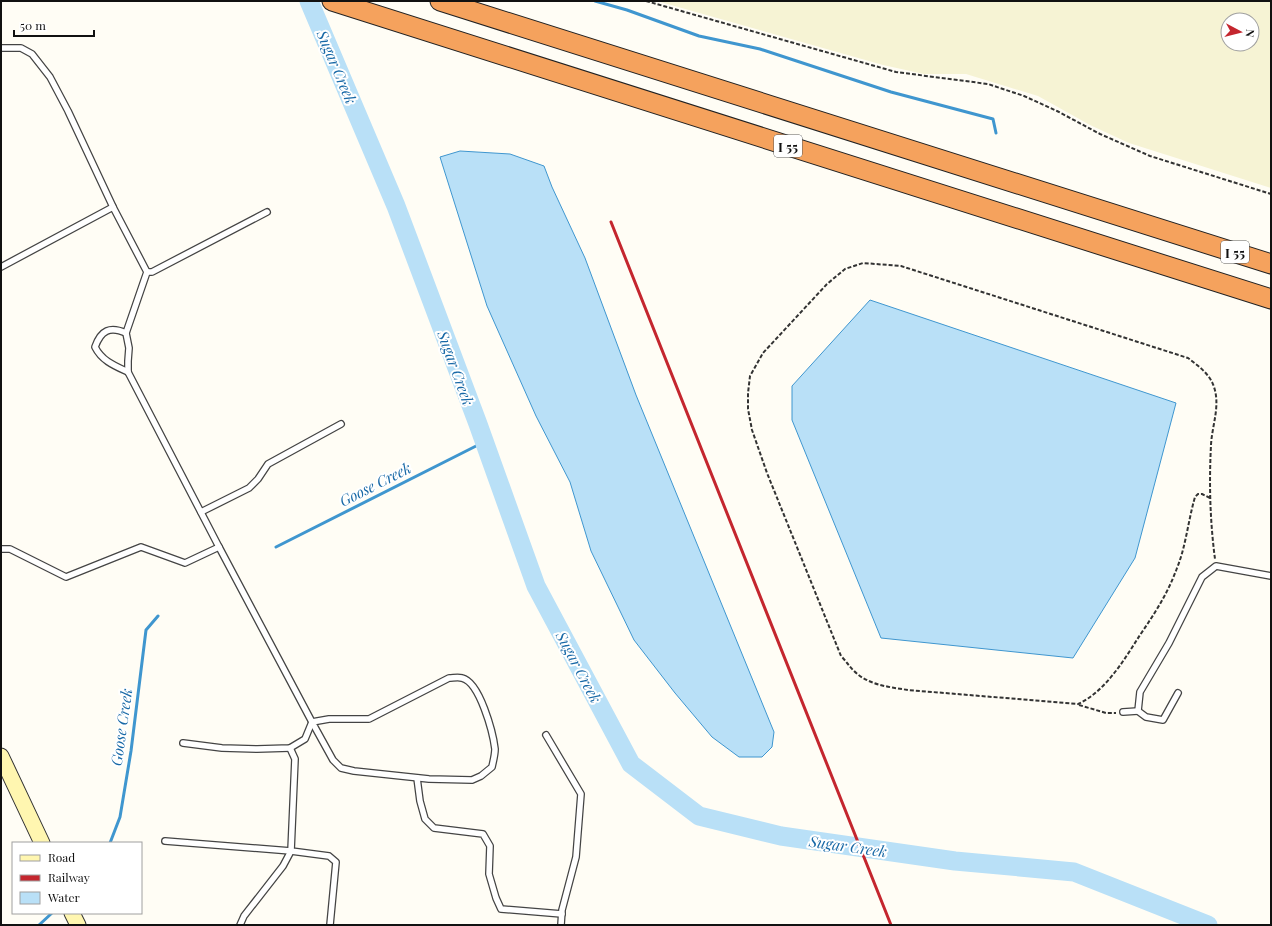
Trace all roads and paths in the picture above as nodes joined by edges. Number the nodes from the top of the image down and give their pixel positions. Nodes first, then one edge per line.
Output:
1 (332, 1) edge
2 (440, 1) edge
3 (646, 1) edge
4 (1, 48) edge
5 (1271, 194) edge
6 (113, 207) junction
7 (267, 212) dead end
8 (1271, 264) edge
9 (1, 267) edge
10 (147, 272) junction
11 (1271, 299) edge
12 (126, 333) junction
13 (128, 372) junction
14 (341, 424) dead end
15 (1210, 498) junction
16 (201, 512) junction
17 (219, 547) junction
18 (1, 549) edge
19 (1216, 566) junction
20 (1271, 576) edge
21 (1178, 693) dead end
22 (1078, 704) junction
23 (1138, 711) junction
24 (1123, 712) joint
25 (312, 722) junction
26 (546, 736) dead end
27 (183, 743) dead end
28 (290, 748) junction
29 (1, 756) edge
30 (417, 778) junction
31 (165, 841) dead end
32 (42, 842) edge
33 (291, 851) junction
34 (72, 914) edge
35 (562, 914) junction
36 (78, 925) edge
37 (240, 925) edge
38 (330, 925) edge
39 (561, 925) edge

1 - 11 highway, I 55
2 - 8 highway, I 55
3 - 5 path
4 - 6 lane
6 - 9 lane
6 - 10 lane
7 - 10 lane
10 - 12 lane
12 - 13 lane
12 - 13 lane
13 - 16 lane
14 - 16 lane
15 - 19 path
15 - 22 path
15 - 22 path
16 - 17 lane
17 - 18 lane
17 - 25 lane
19 - 20 lane
19 - 23 lane
21 - 23 lane
22 - 24 path
23 - 24 lane
25 - 28 lane
25 - 30 lane
25 - 30 lane
26 - 35 lane
27 - 28 lane
28 - 33 lane
29 - 32 main road
30 - 35 lane
31 - 33 lane
33 - 37 lane
33 - 38 lane
34 - 36 main road
35 - 39 lane

